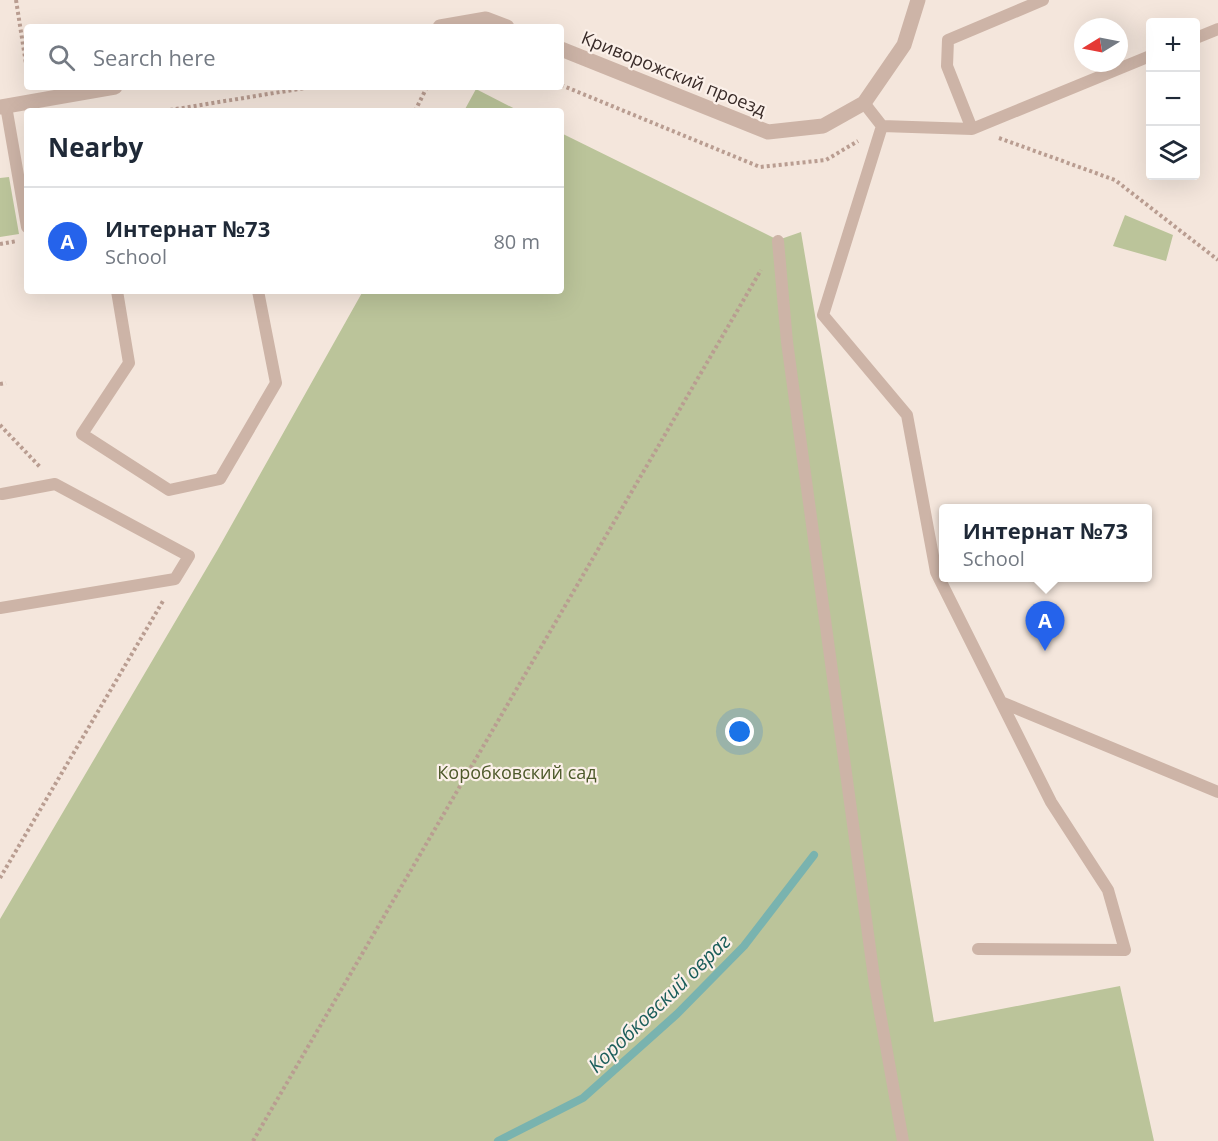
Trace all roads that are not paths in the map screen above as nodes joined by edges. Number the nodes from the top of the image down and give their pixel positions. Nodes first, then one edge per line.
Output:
1 (918, 0) edge
2 (1043, 0) edge
3 (455, 24) edge
4 (500, 24) edge
5 (1218, 30) edge
6 (1200, 37) edge
7 (564, 50) edge
8 (1146, 58) edge
9 (97, 90) edge
10 (864, 102) junction
11 (3, 106) edge
12 (882, 126) junction
13 (972, 129) junction
14 (24, 212) edge
15 (778, 240) road end
16 (118, 294) edge
17 (259, 294) edge
18 (2, 494) dead end
19 (939, 578) edge
20 (941, 582) edge
21 (0, 608) edge
22 (1001, 702) junction
23 (1218, 792) edge
24 (978, 949) dead end
25 (903, 1141) edge

1 - 10 street, Криворожский проезд
2 - 13 lane
3 - 4 street
5 - 6 lane
7 - 10 street, Криворожский проезд
8 - 13 lane
9 - 11 street
10 - 12 lane
11 - 14 lane
12 - 13 lane
12 - 19 lane
15 - 25 lane
16 - 17 lane
18 - 21 lane
20 - 22 lane
22 - 23 lane
22 - 24 lane

